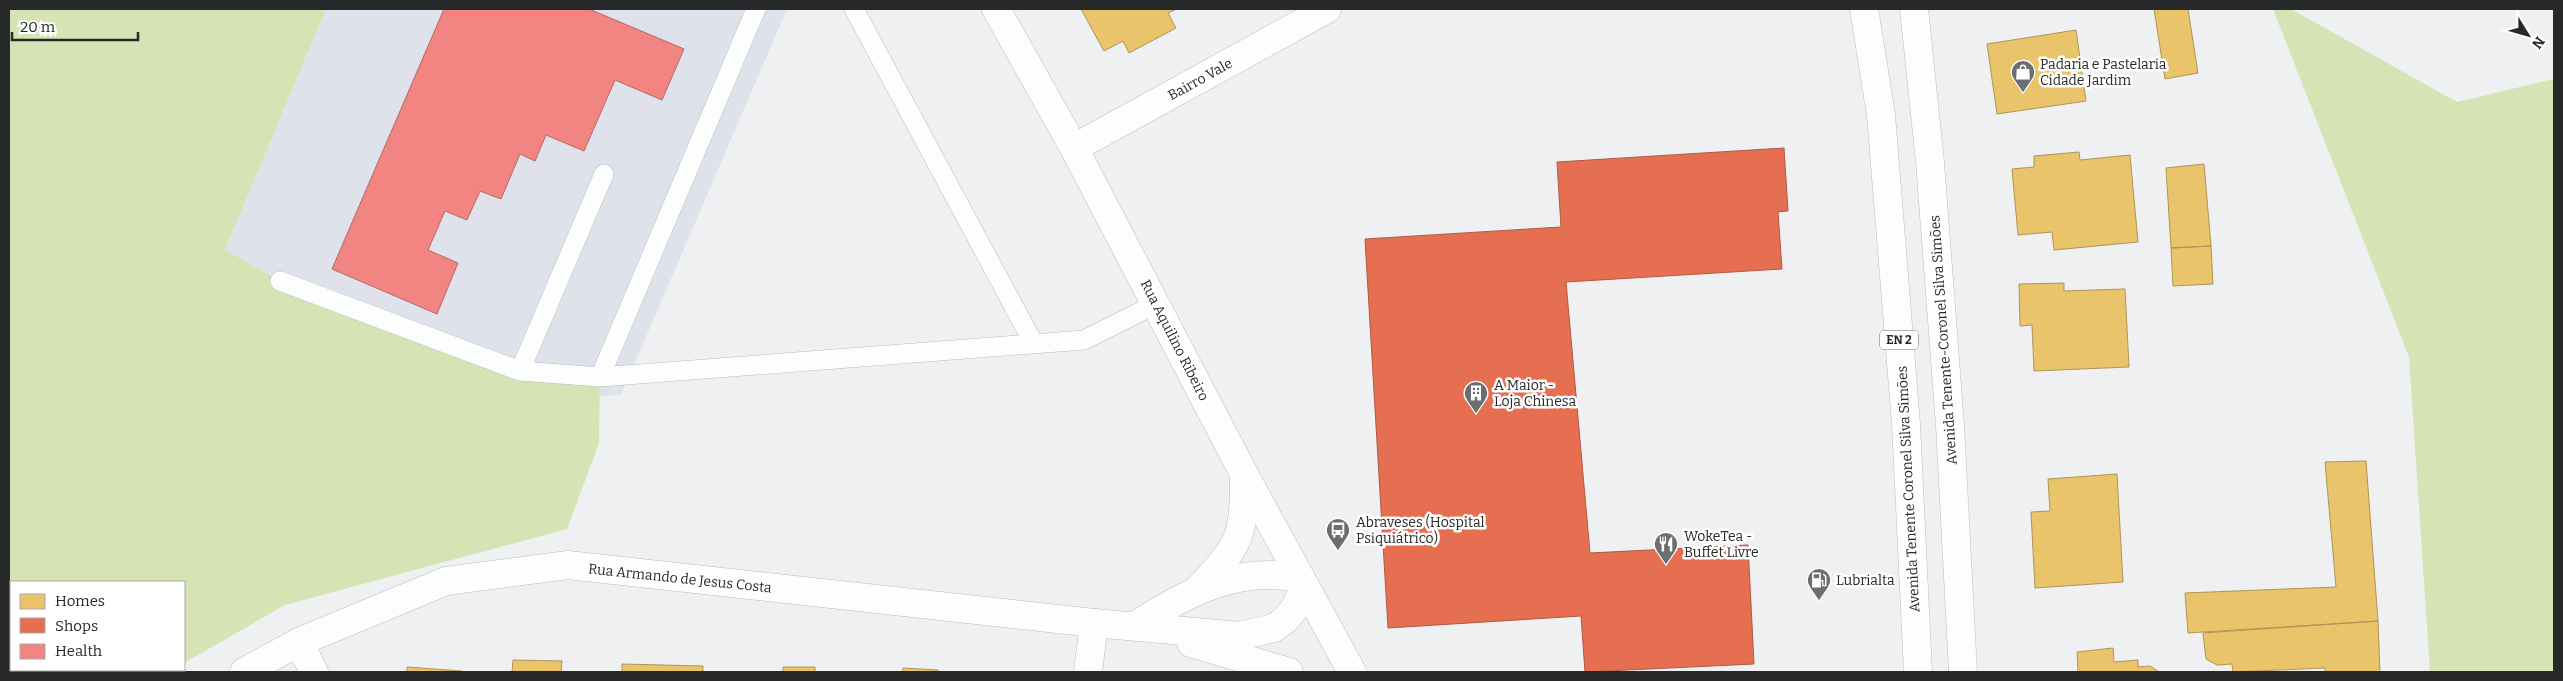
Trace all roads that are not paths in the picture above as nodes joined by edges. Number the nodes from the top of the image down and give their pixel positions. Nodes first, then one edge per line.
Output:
1 (756, 9) edge
2 (854, 9) edge
3 (996, 9) edge
4 (1328, 9) edge
5 (1864, 9) edge
6 (1914, 9) edge
7 (1074, 148) junction
8 (604, 174) dead end
9 (280, 281) dead end
10 (1156, 304) junction
11 (1034, 344) junction
12 (520, 371) junction
13 (600, 377) junction
14 (1244, 474) junction
15 (1301, 579) junction
16 (1197, 591) junction
17 (1094, 623) junction
18 (1135, 626) junction
19 (299, 642) junction
20 (244, 672) edge
21 (314, 672) edge
22 (1088, 672) edge
23 (1289, 672) edge
24 (1352, 672) edge
25 (1918, 672) edge
26 (1963, 672) edge

1 - 13 lane
2 - 11 lane
3 - 7 street, Rua Aquilino Ribeiro
4 - 7 street, Bairro Vale
5 - 25 street, Avenida Tenente Coronel Silva Simões / EN 2
6 - 26 street, Avenida Tenente-Coronel Silva Simões
7 - 10 street, Rua Aquilino Ribeiro
8 - 12 lane
9 - 12 lane
10 - 11 lane
10 - 14 street, Rua Aquilino Ribeiro
11 - 13 lane
12 - 13 lane
14 - 15 street, Rua Aquilino Ribeiro
14 - 16 street
15 - 16 street
15 - 18 street
15 - 24 street, Rua Aquilino Ribeiro
16 - 18 street
17 - 18 street, Rua Armando de Jesus Costa
17 - 19 street, Rua Armando de Jesus Costa
17 - 22 street
18 - 23 street
19 - 20 street, Rua Armando de Jesus Costa
19 - 21 street

